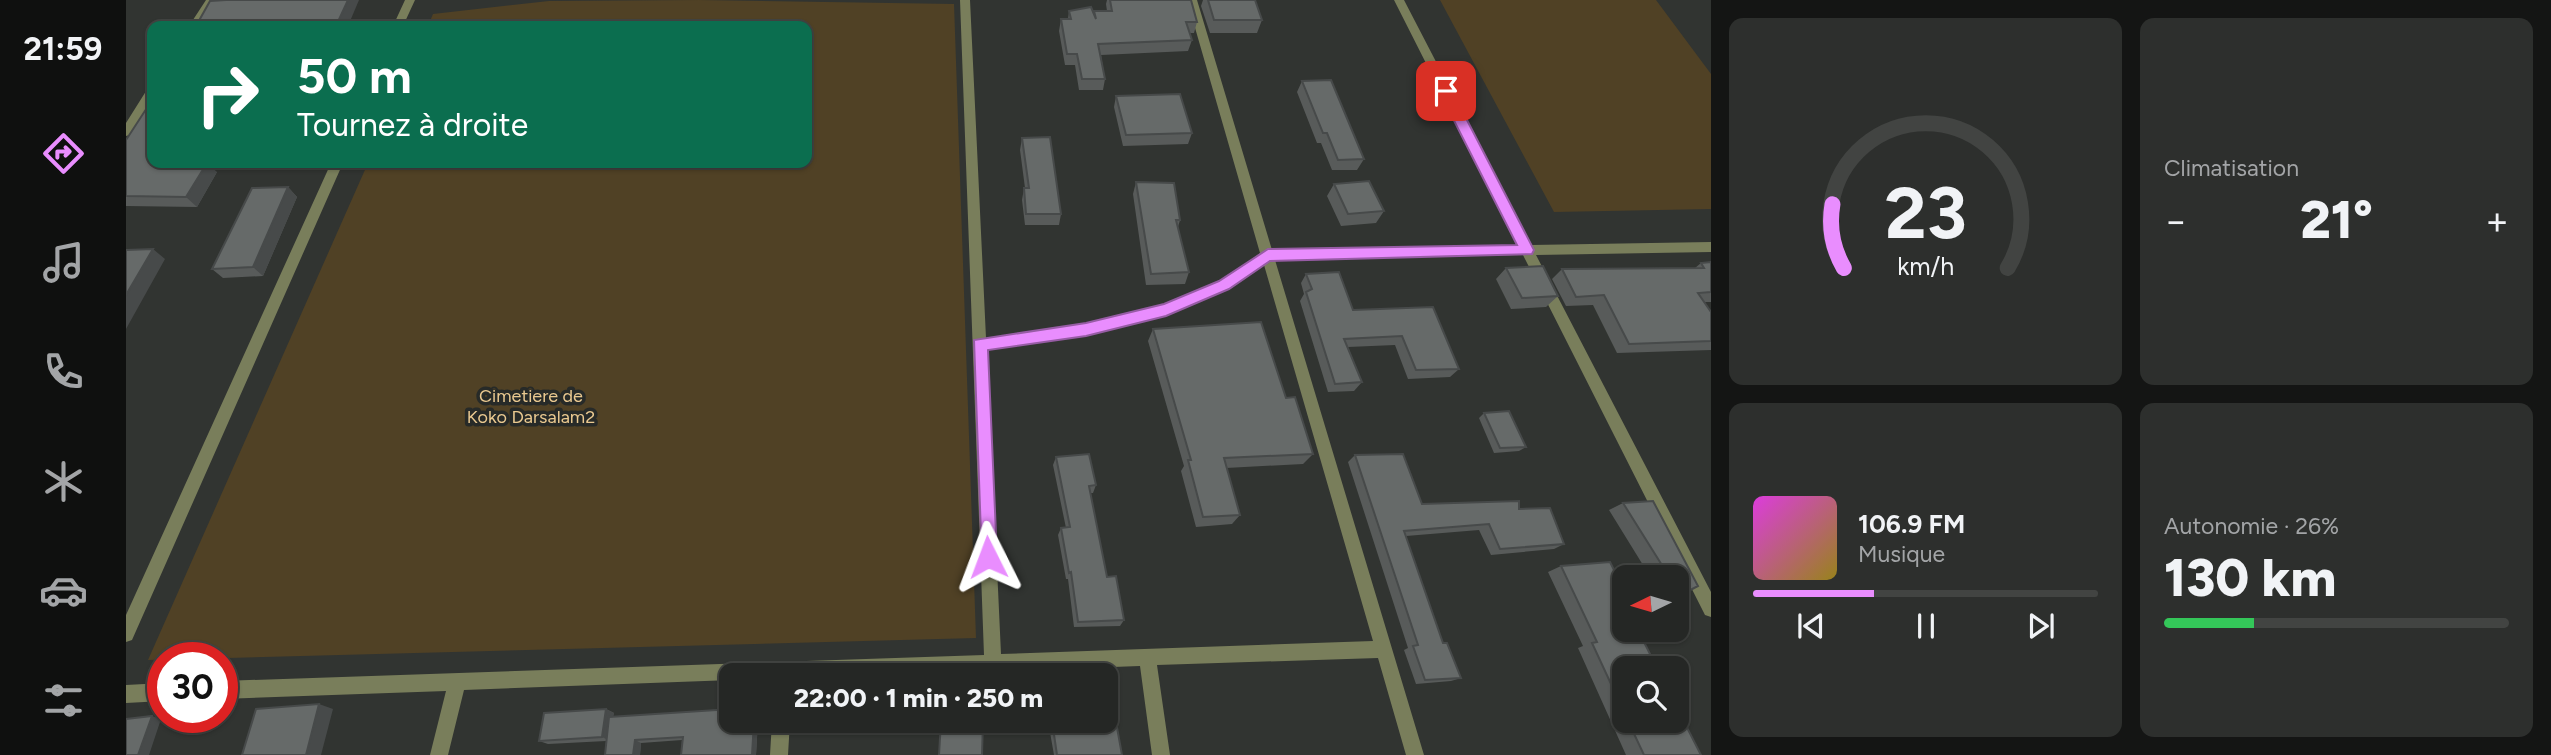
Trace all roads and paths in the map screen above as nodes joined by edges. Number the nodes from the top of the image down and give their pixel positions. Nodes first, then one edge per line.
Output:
1 (211, 0) edge
2 (410, 0) edge
3 (965, 0) edge
4 (1192, 0) edge
5 (1399, 0) edge
6 (197, 21) edge
7 (400, 21) edge
8 (147, 99) edge
9 (126, 132) edge
10 (335, 168) edge
11 (1711, 247) edge
12 (1527, 250) junction
13 (1268, 255) junction
14 (979, 345) junction
15 (1711, 609) edge
16 (126, 634) edge
17 (1384, 649) junction
18 (1147, 657) junction
19 (993, 663) joint
20 (719, 675) edge
21 (457, 682) junction
22 (238, 689) edge
23 (147, 693) edge
24 (126, 694) edge
25 (780, 733) edge
26 (439, 755) edge
27 (779, 755) edge
28 (1161, 755) edge
29 (1415, 755) edge

1 - 6 street
2 - 7 street
3 - 14 street
4 - 13 street
5 - 12 street
8 - 9 street
10 - 16 street
11 - 12 street
12 - 13 street
12 - 15 street
13 - 14 street
13 - 17 street
14 - 19 street
17 - 18 street
17 - 29 street
18 - 19 street
18 - 28 street
20 - 21 street
21 - 22 street
21 - 26 street
23 - 24 street
25 - 27 street

